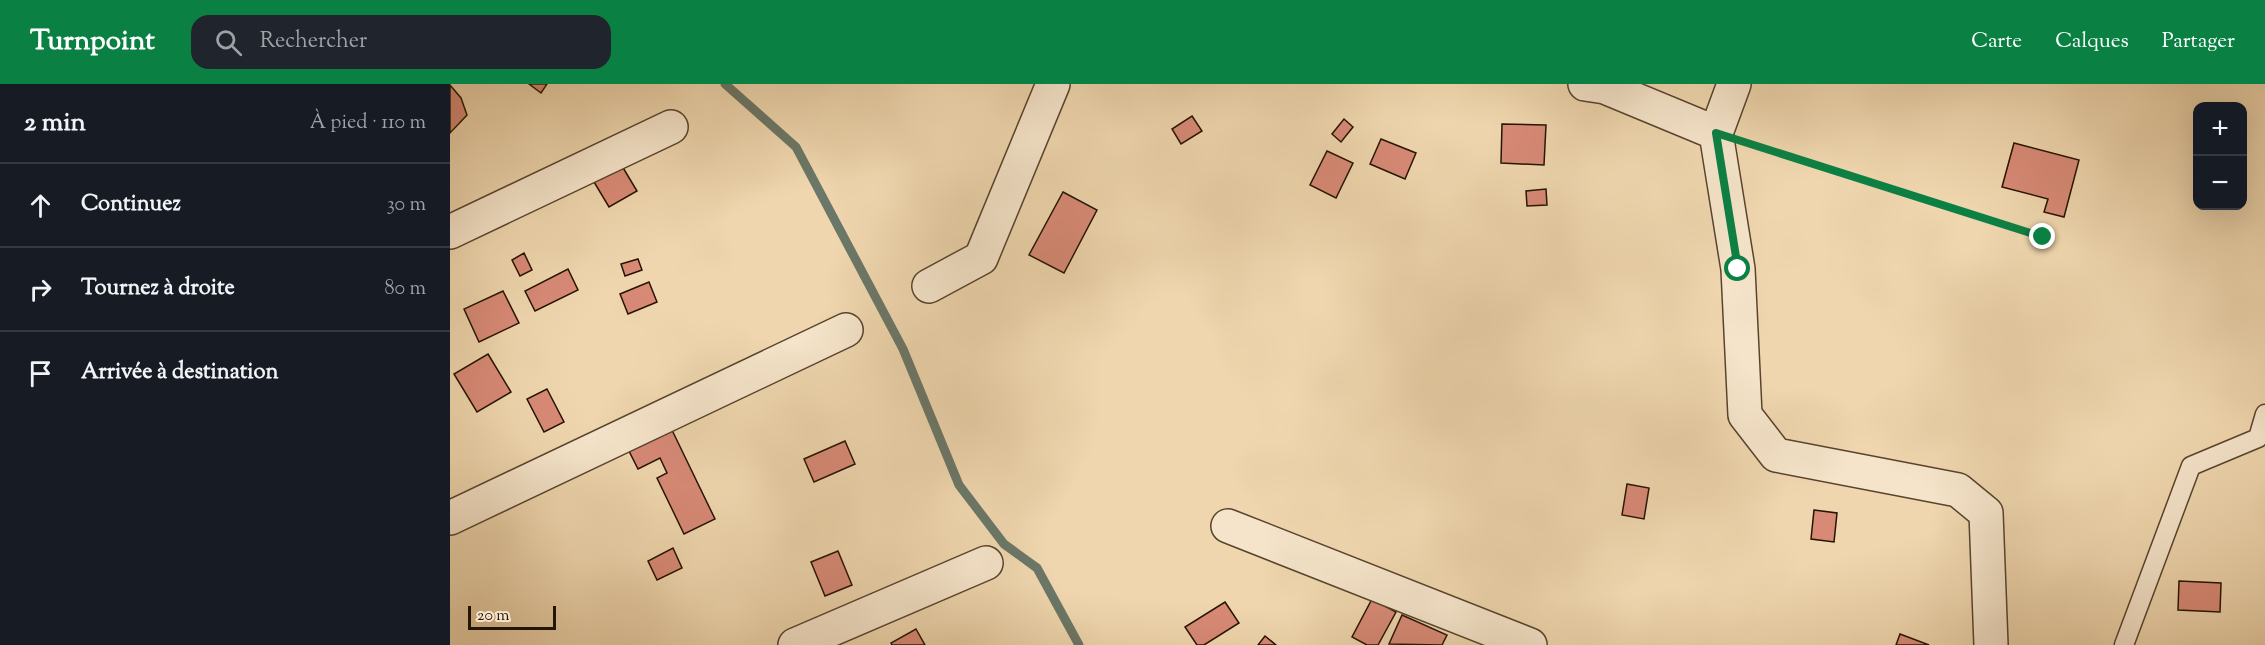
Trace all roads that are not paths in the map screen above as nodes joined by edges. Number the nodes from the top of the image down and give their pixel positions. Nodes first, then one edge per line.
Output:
1 (1053, 84) edge
2 (1585, 84) edge
3 (1734, 84) edge
4 (671, 127) dead end
5 (1716, 133) junction
6 (450, 232) edge
7 (929, 286) dead end
8 (846, 330) dead end
9 (2265, 414) edge
10 (450, 518) edge
11 (1228, 526) dead end
12 (986, 563) dead end
13 (795, 645) edge
14 (1530, 645) edge
15 (1991, 645) edge
16 (2124, 645) edge

1 - 7 street
2 - 5 street
3 - 5 street
4 - 6 street
5 - 15 street
8 - 10 street
9 - 16 lane
11 - 14 street
12 - 13 street

